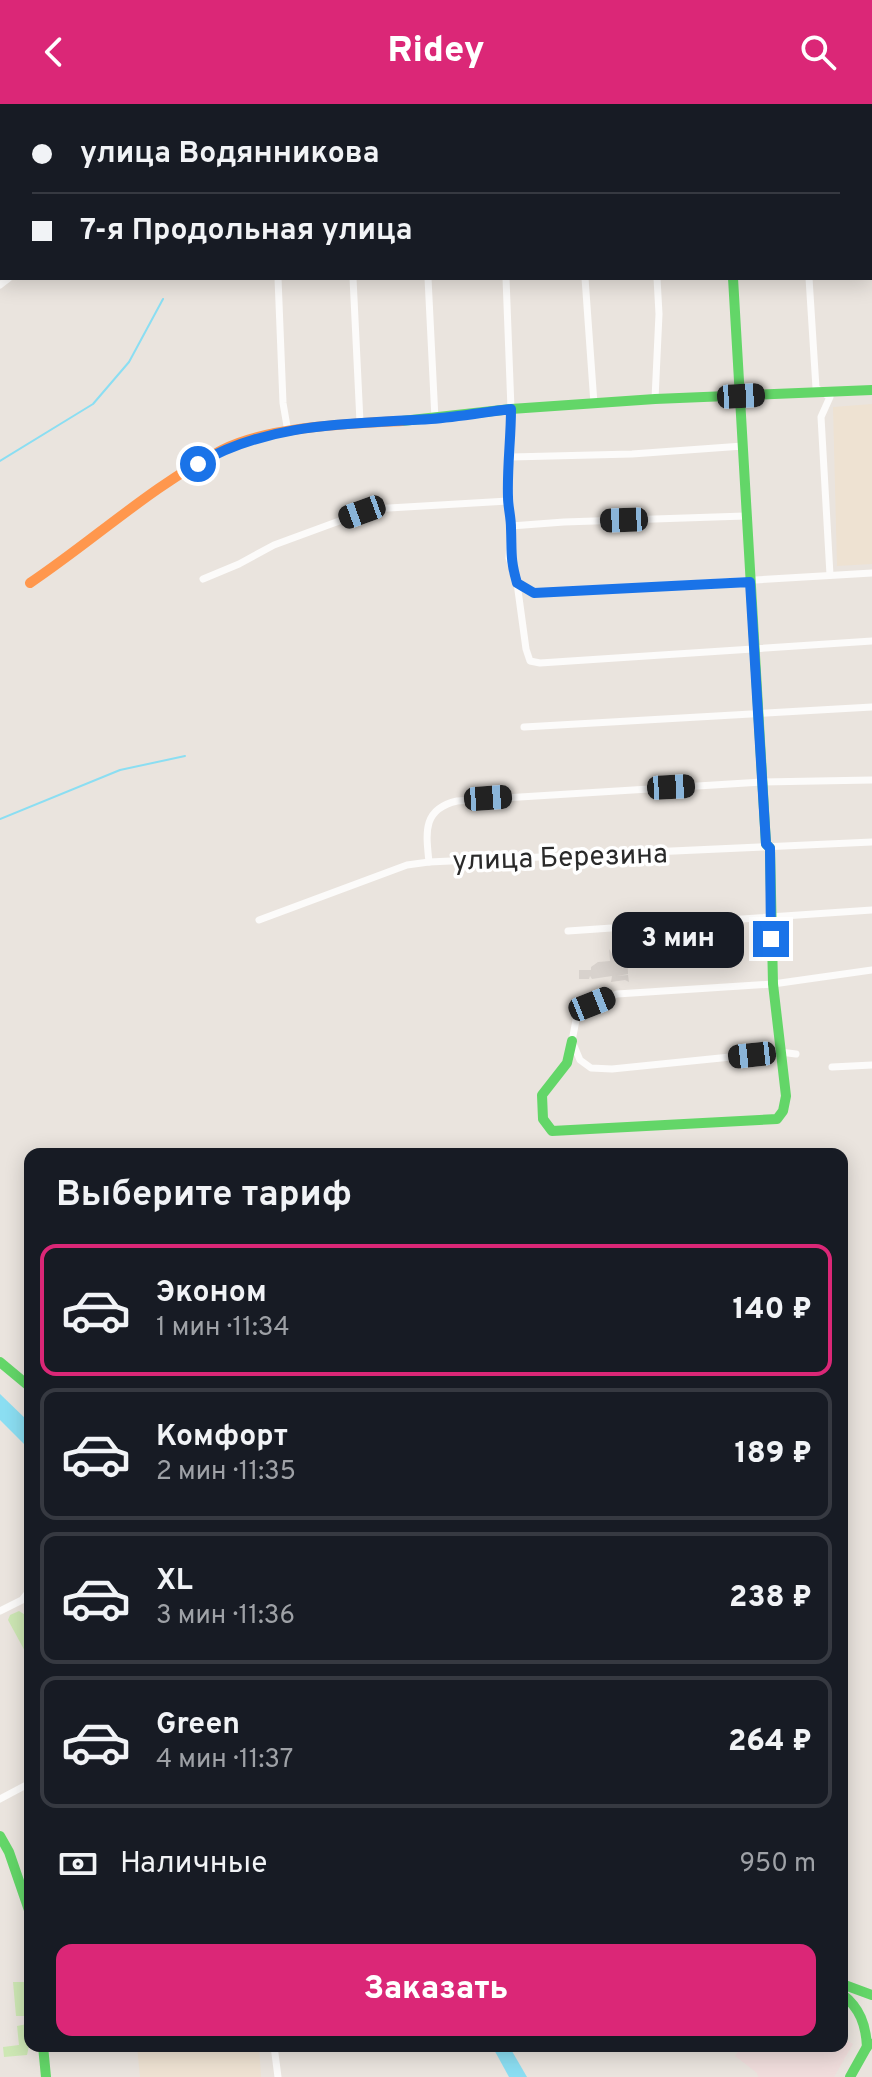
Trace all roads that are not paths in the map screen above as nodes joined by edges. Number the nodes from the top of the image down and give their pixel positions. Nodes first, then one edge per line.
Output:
1 (278, 280) edge
2 (353, 280) edge
3 (428, 280) edge
4 (506, 280) edge
5 (585, 280) edge
6 (657, 280) edge
7 (733, 280) edge
8 (809, 280) edge
9 (872, 390) edge
10 (823, 392) junction
11 (741, 396) junction
12 (655, 399) junction
13 (594, 404) junction
14 (511, 409) junction
15 (435, 419) junction
16 (360, 422) junction
17 (288, 432) junction
18 (743, 446) junction
19 (511, 457) junction
20 (508, 501) junction
21 (745, 516) junction
22 (511, 526) junction
23 (872, 573) edge
24 (830, 575) junction
25 (203, 579) dead end
26 (750, 582) junction
27 (30, 583) dead end
28 (517, 583) junction
29 (872, 641) edge
30 (755, 648) junction
31 (872, 707) edge
32 (758, 713) junction
33 (524, 727) dead end
34 (872, 780) edge
35 (762, 782) junction
36 (872, 842) edge
37 (770, 848) junction
38 (429, 862) junction
39 (872, 910) edge
40 (770, 916) junction
41 (259, 920) dead end
42 (568, 931) dead end
43 (872, 970) edge
44 (773, 984) junction
45 (572, 1041) junction
46 (780, 1052) junction
47 (796, 1054) dead end
48 (872, 1065) edge
49 (832, 1067) dead end
50 (0, 1362) edge
51 (24, 1382) edge
52 (24, 1598) edge
53 (0, 1611) edge
54 (24, 1786) edge
55 (0, 1799) edge
56 (0, 1836) edge
57 (24, 1882) edge
58 (848, 1986) edge
59 (872, 1995) edge
60 (848, 1998) edge
61 (869, 2043) edge
62 (44, 2052) edge
63 (275, 2052) edge
64 (46, 2077) edge
65 (278, 2077) edge
66 (850, 2077) edge

1 - 17 street
2 - 16 street
3 - 15 street
4 - 14 street
5 - 13 street
6 - 12 street
7 - 11 main road
8 - 10 street
9 - 10 main road
10 - 11 main road
10 - 24 street
11 - 12 main road
11 - 18 main road
12 - 13 main road
13 - 14 main road
14 - 15 main road
14 - 19 street
15 - 16 main road
16 - 17 main road
17 - 27 main road
18 - 19 street
18 - 21 main road
19 - 20 street
20 - 22 street
20 - 25 street
21 - 22 street
21 - 26 main road
22 - 28 street
23 - 24 street
24 - 26 street
26 - 28 street
26 - 30 main road
28 - 30 street
29 - 30 street
30 - 32 main road
31 - 32 street
32 - 33 street
32 - 35 main road
34 - 35 street
35 - 37 main road
35 - 38 street
36 - 37 street, улица Березина
37 - 38 street, улица Березина
37 - 40 main road
38 - 41 street, улица Березина
39 - 40 street
40 - 42 street
40 - 44 main road
43 - 44 street
44 - 45 street
44 - 46 main road
45 - 46 street
45 - 46 main road
46 - 47 street
48 - 49 street
50 - 51 main road
52 - 53 street
54 - 55 street
56 - 57 main road
58 - 59 main road
60 - 61 main road
61 - 66 main road
62 - 64 main road
63 - 65 street

